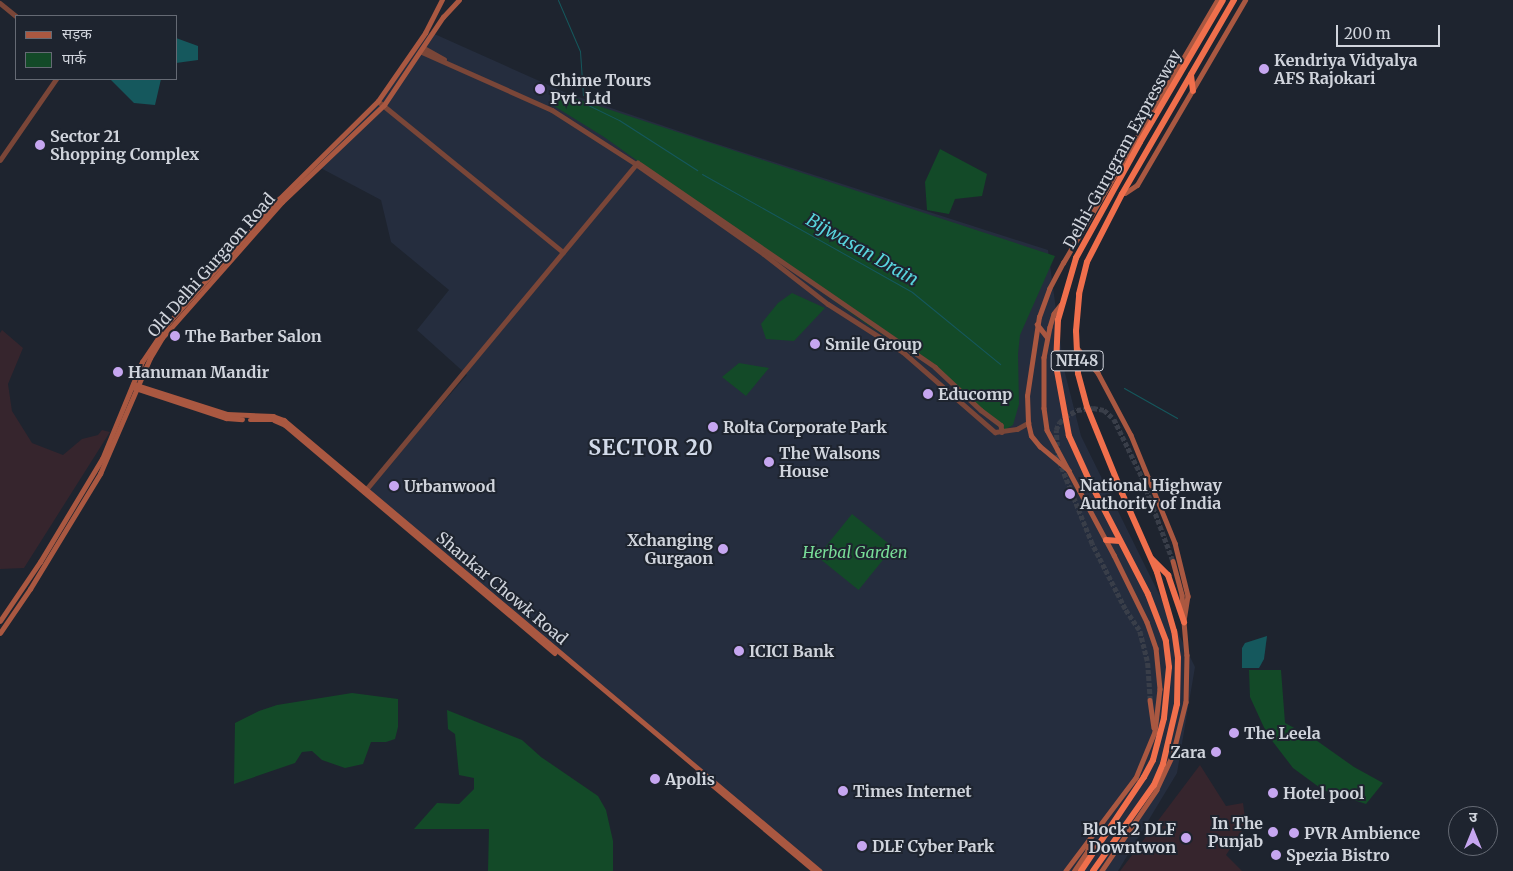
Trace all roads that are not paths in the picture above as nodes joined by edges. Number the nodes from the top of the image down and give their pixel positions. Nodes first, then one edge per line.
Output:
1 (442, 0) edge
2 (454, 0) edge
3 (459, 0) edge
4 (1217, 0) edge
5 (1223, 0) edge
6 (1234, 0) edge
7 (1245, 0) edge
8 (0, 3) edge
9 (452, 8) junction
10 (15, 15) edge
11 (423, 50) junction
12 (1191, 75) junction
13 (55, 80) edge
14 (1193, 91) junction
15 (378, 101) junction
16 (384, 105) junction
17 (0, 160) edge
18 (637, 163) junction
19 (1122, 194) junction
20 (563, 252) junction
21 (1062, 304) junction
22 (1037, 324) junction
23 (1047, 337) junction
24 (1076, 347) junction
25 (135, 387) junction
26 (1028, 423) junction
27 (1002, 432) junction
28 (104, 461) junction
29 (1069, 471) junction
30 (365, 492) junction
31 (1106, 540) junction
32 (1120, 541) junction
33 (1151, 558) junction
34 (1173, 561) tunnel mouth
35 (0, 621) edge
36 (1184, 622) junction
37 (0, 633) edge
38 (1150, 700) tunnel mouth
39 (1155, 732) junction
40 (1089, 840) junction
41 (815, 871) edge
42 (820, 871) edge
43 (1066, 871) edge
44 (1074, 871) edge
45 (1081, 871) edge
46 (1093, 871) edge
47 (1102, 871) edge

1 - 15 main road, Old Delhi Gurgaon Road
2 - 9 main road
3 - 9 main road, Old Delhi Gurgaon Road
4 - 22 main road
5 - 21 highway, Delhi-Gurugram Expressway / NH48
6 - 12 highway, Delhi-Gurugram Expressway / NH48
7 - 14 main road
8 - 10 street
9 - 11 main road, Old Delhi Gurgaon Road
11 - 16 main road, Old Delhi Gurgaon Road
11 - 18 street
12 - 14 highway
12 - 19 highway, Delhi-Gurugram Expressway / NH48
13 - 17 street
14 - 19 main road
15 - 16 street
15 - 25 main road, Old Delhi Gurgaon Road
16 - 20 street
16 - 25 main road, Old Delhi Gurgaon Road
18 - 20 street
18 - 27 street
18 - 27 street
19 - 24 highway, Delhi-Gurugram Expressway / NH48
20 - 30 street
21 - 23 main road
21 - 32 highway, Delhi-Gurugram Expressway / NH48
22 - 23 main road
22 - 26 main road
23 - 29 main road
24 - 33 highway, Delhi-Gurugram Expressway / NH48
24 - 36 main road
25 - 28 main road, Old Delhi Gurgaon Road
25 - 30 main road, Shankar Chowk Road
26 - 27 street
26 - 29 main road
28 - 35 main road, Old Delhi Gurgaon Road
28 - 37 main road, Old Delhi Gurgaon Road
29 - 31 main road
30 - 41 main road, Shankar Chowk Road
30 - 42 main road, Shankar Chowk Road
31 - 32 highway
31 - 39 main road
32 - 45 highway, Delhi-Gurugram Expressway / NH48
33 - 36 highway
33 - 46 highway, Delhi-Gurugram Expressway / NH48
34 - 36 main road
36 - 47 main road
38 - 39 main road
39 - 40 main road
40 - 43 main road
40 - 44 main road

